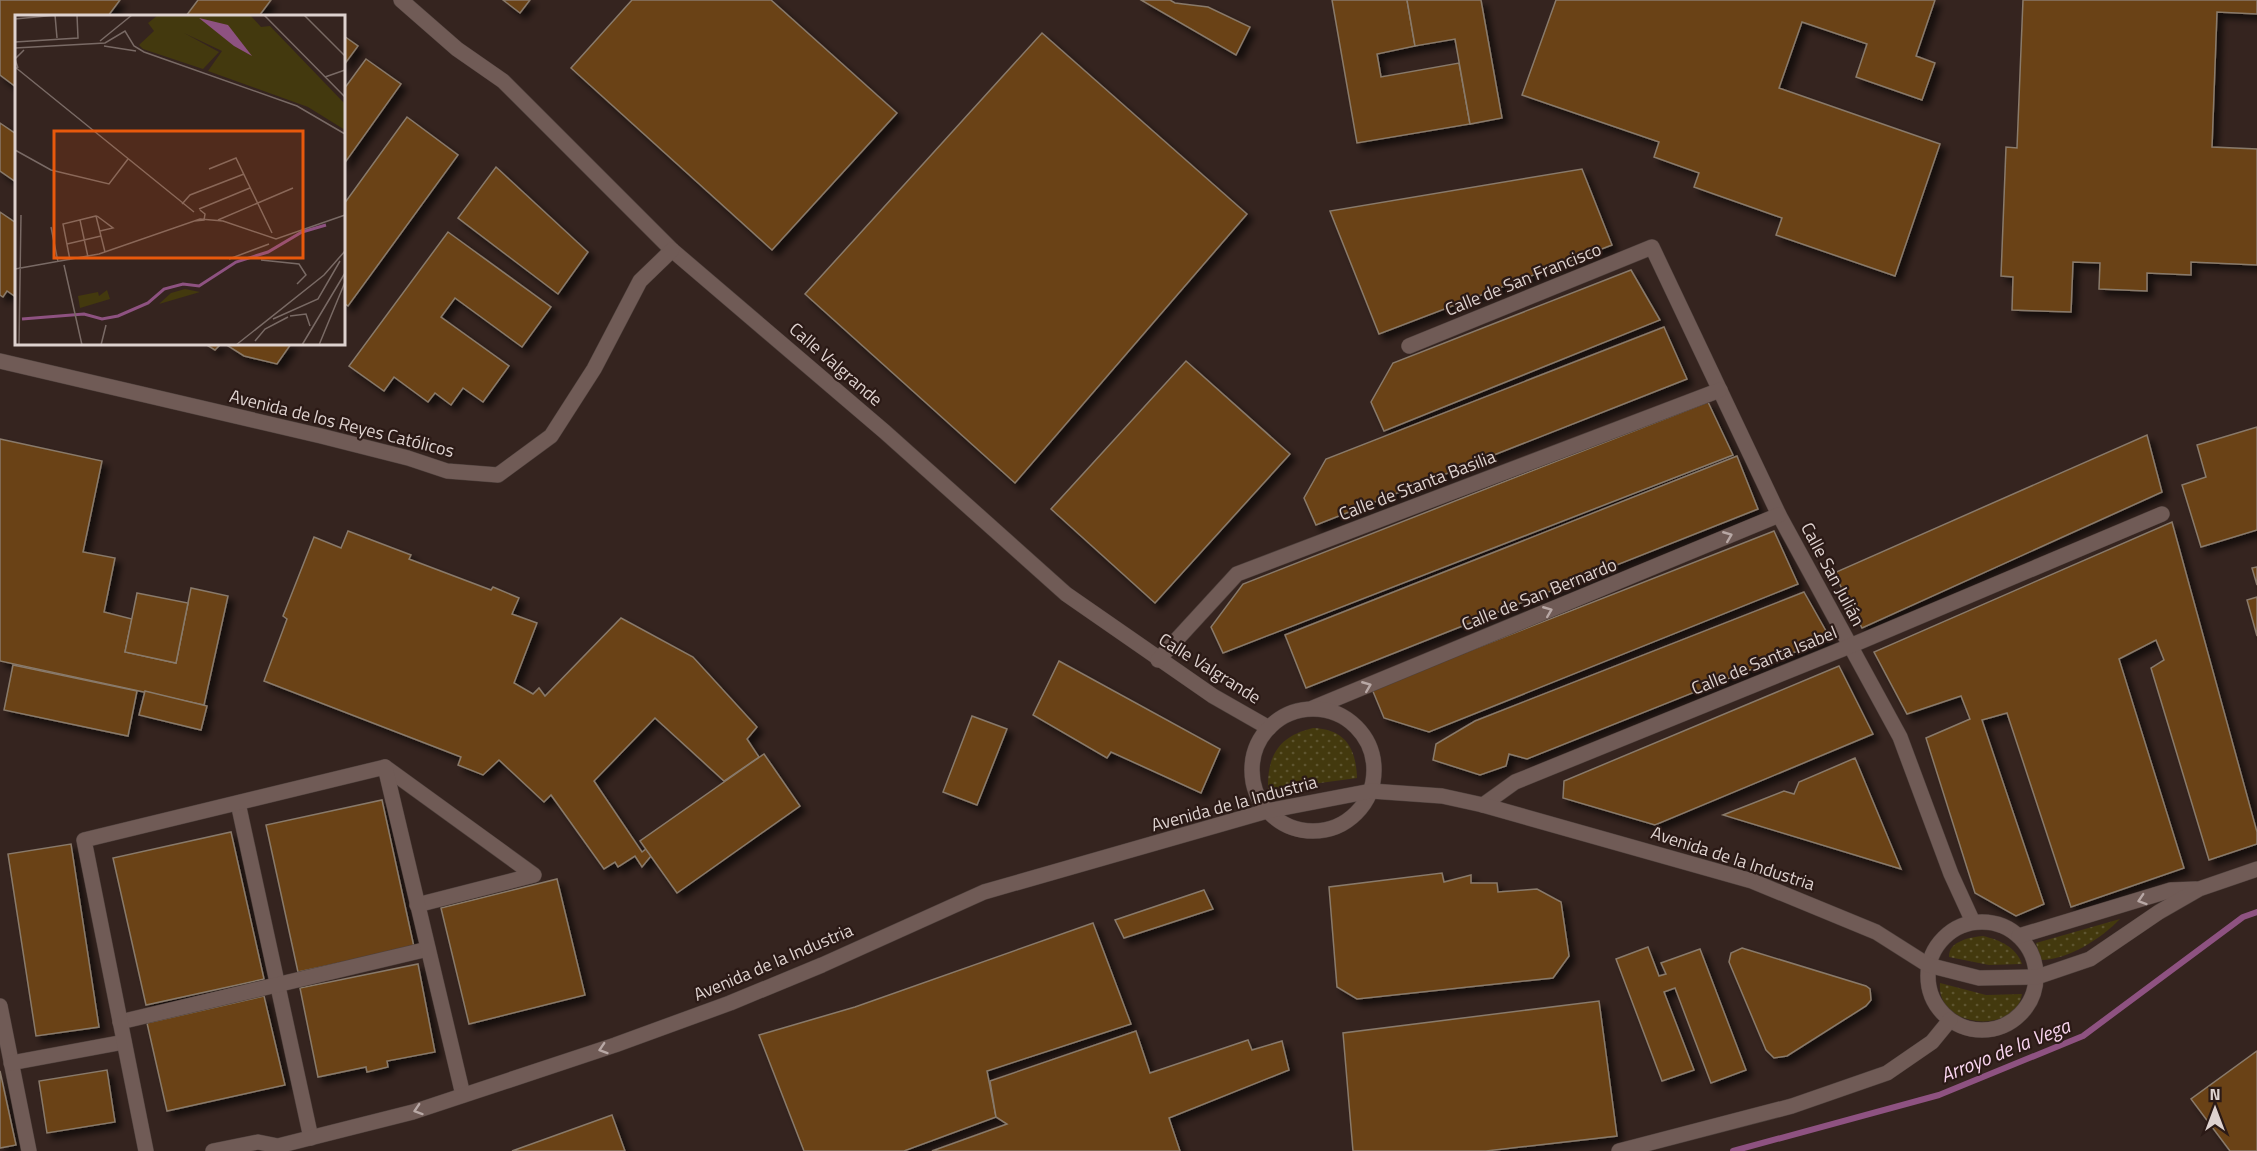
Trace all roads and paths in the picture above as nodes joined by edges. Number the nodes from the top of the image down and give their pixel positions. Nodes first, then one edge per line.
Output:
1 (401, 0) edge
2 (1652, 247) joint
3 (672, 250) junction
4 (1409, 346) dead end
5 (0, 361) edge
6 (1720, 390) junction
7 (2162, 514) dead end
8 (1779, 515) junction
9 (1850, 646) junction
10 (1158, 660) junction
11 (1313, 708) junction
12 (1269, 728) junction
13 (385, 767) junction
14 (1371, 791) junction
15 (238, 803) junction
16 (1483, 805) junction
17 (1267, 811) junction
18 (2257, 869) edge
19 (2199, 889) junction
20 (417, 905) junction
21 (1973, 922) junction
22 (2019, 936) junction
23 (428, 949) junction
24 (1928, 965) junction
25 (2037, 977) junction
26 (278, 986) junction
27 (0, 1006) edge
28 (1950, 1020) junction
29 (120, 1022) junction
30 (124, 1042) junction
31 (11, 1063) junction
32 (463, 1095) junction
33 (311, 1138) junction
34 (275, 1149) edge
35 (29, 1151) edge
36 (146, 1151) edge
37 (213, 1151) edge
38 (1619, 1151) edge

1 - 3 street, Calle Valgrande
2 - 4 street, Calle de San Francisco
2 - 6 street, Calle San Julián
3 - 5 street, Avenida de los Reyes Católicos
3 - 10 street, Calle Valgrande
6 - 8 street, Calle San Julián
6 - 10 street, Calle de Stanta Basilia
7 - 9 street, Calle de Santa Isabel
8 - 9 street, Calle San Julián
11 -> 8 street, Calle de San Bernardo
9 - 16 street, Calle de Santa Isabel
9 - 21 street, Calle San Julián
10 - 12 street, Calle Valgrande
11 - 12 street
11 - 14 street
12 - 17 street
13 - 15 street
13 - 20 street
13 - 20 street
14 - 16 street, Avenida de la Industria
14 - 17 street, Avenida de la Industria
14 - 17 street
15 - 26 street
15 - 29 street
16 - 24 street, Avenida de la Industria
17 -> 32 street, Avenida de la Industria
18 - 19 street, Avenida de la Industria
19 -> 22 street
19 - 25 street, Avenida de la Industria
20 - 23 street
21 - 22 street
21 - 24 street
22 - 25 street
23 - 26 street
23 - 32 street
24 - 25 street, Avenida de la Industria
24 - 28 street
25 - 28 street
26 - 29 street
26 - 33 street
27 - 31 street
28 - 38 street
29 - 30 street
30 - 31 street
30 - 36 street
31 - 35 street
32 -> 33 street, Avenida de la Industria
33 - 34 street, Avenida de la Industria
34 - 37 street, Avenida de la Industria

